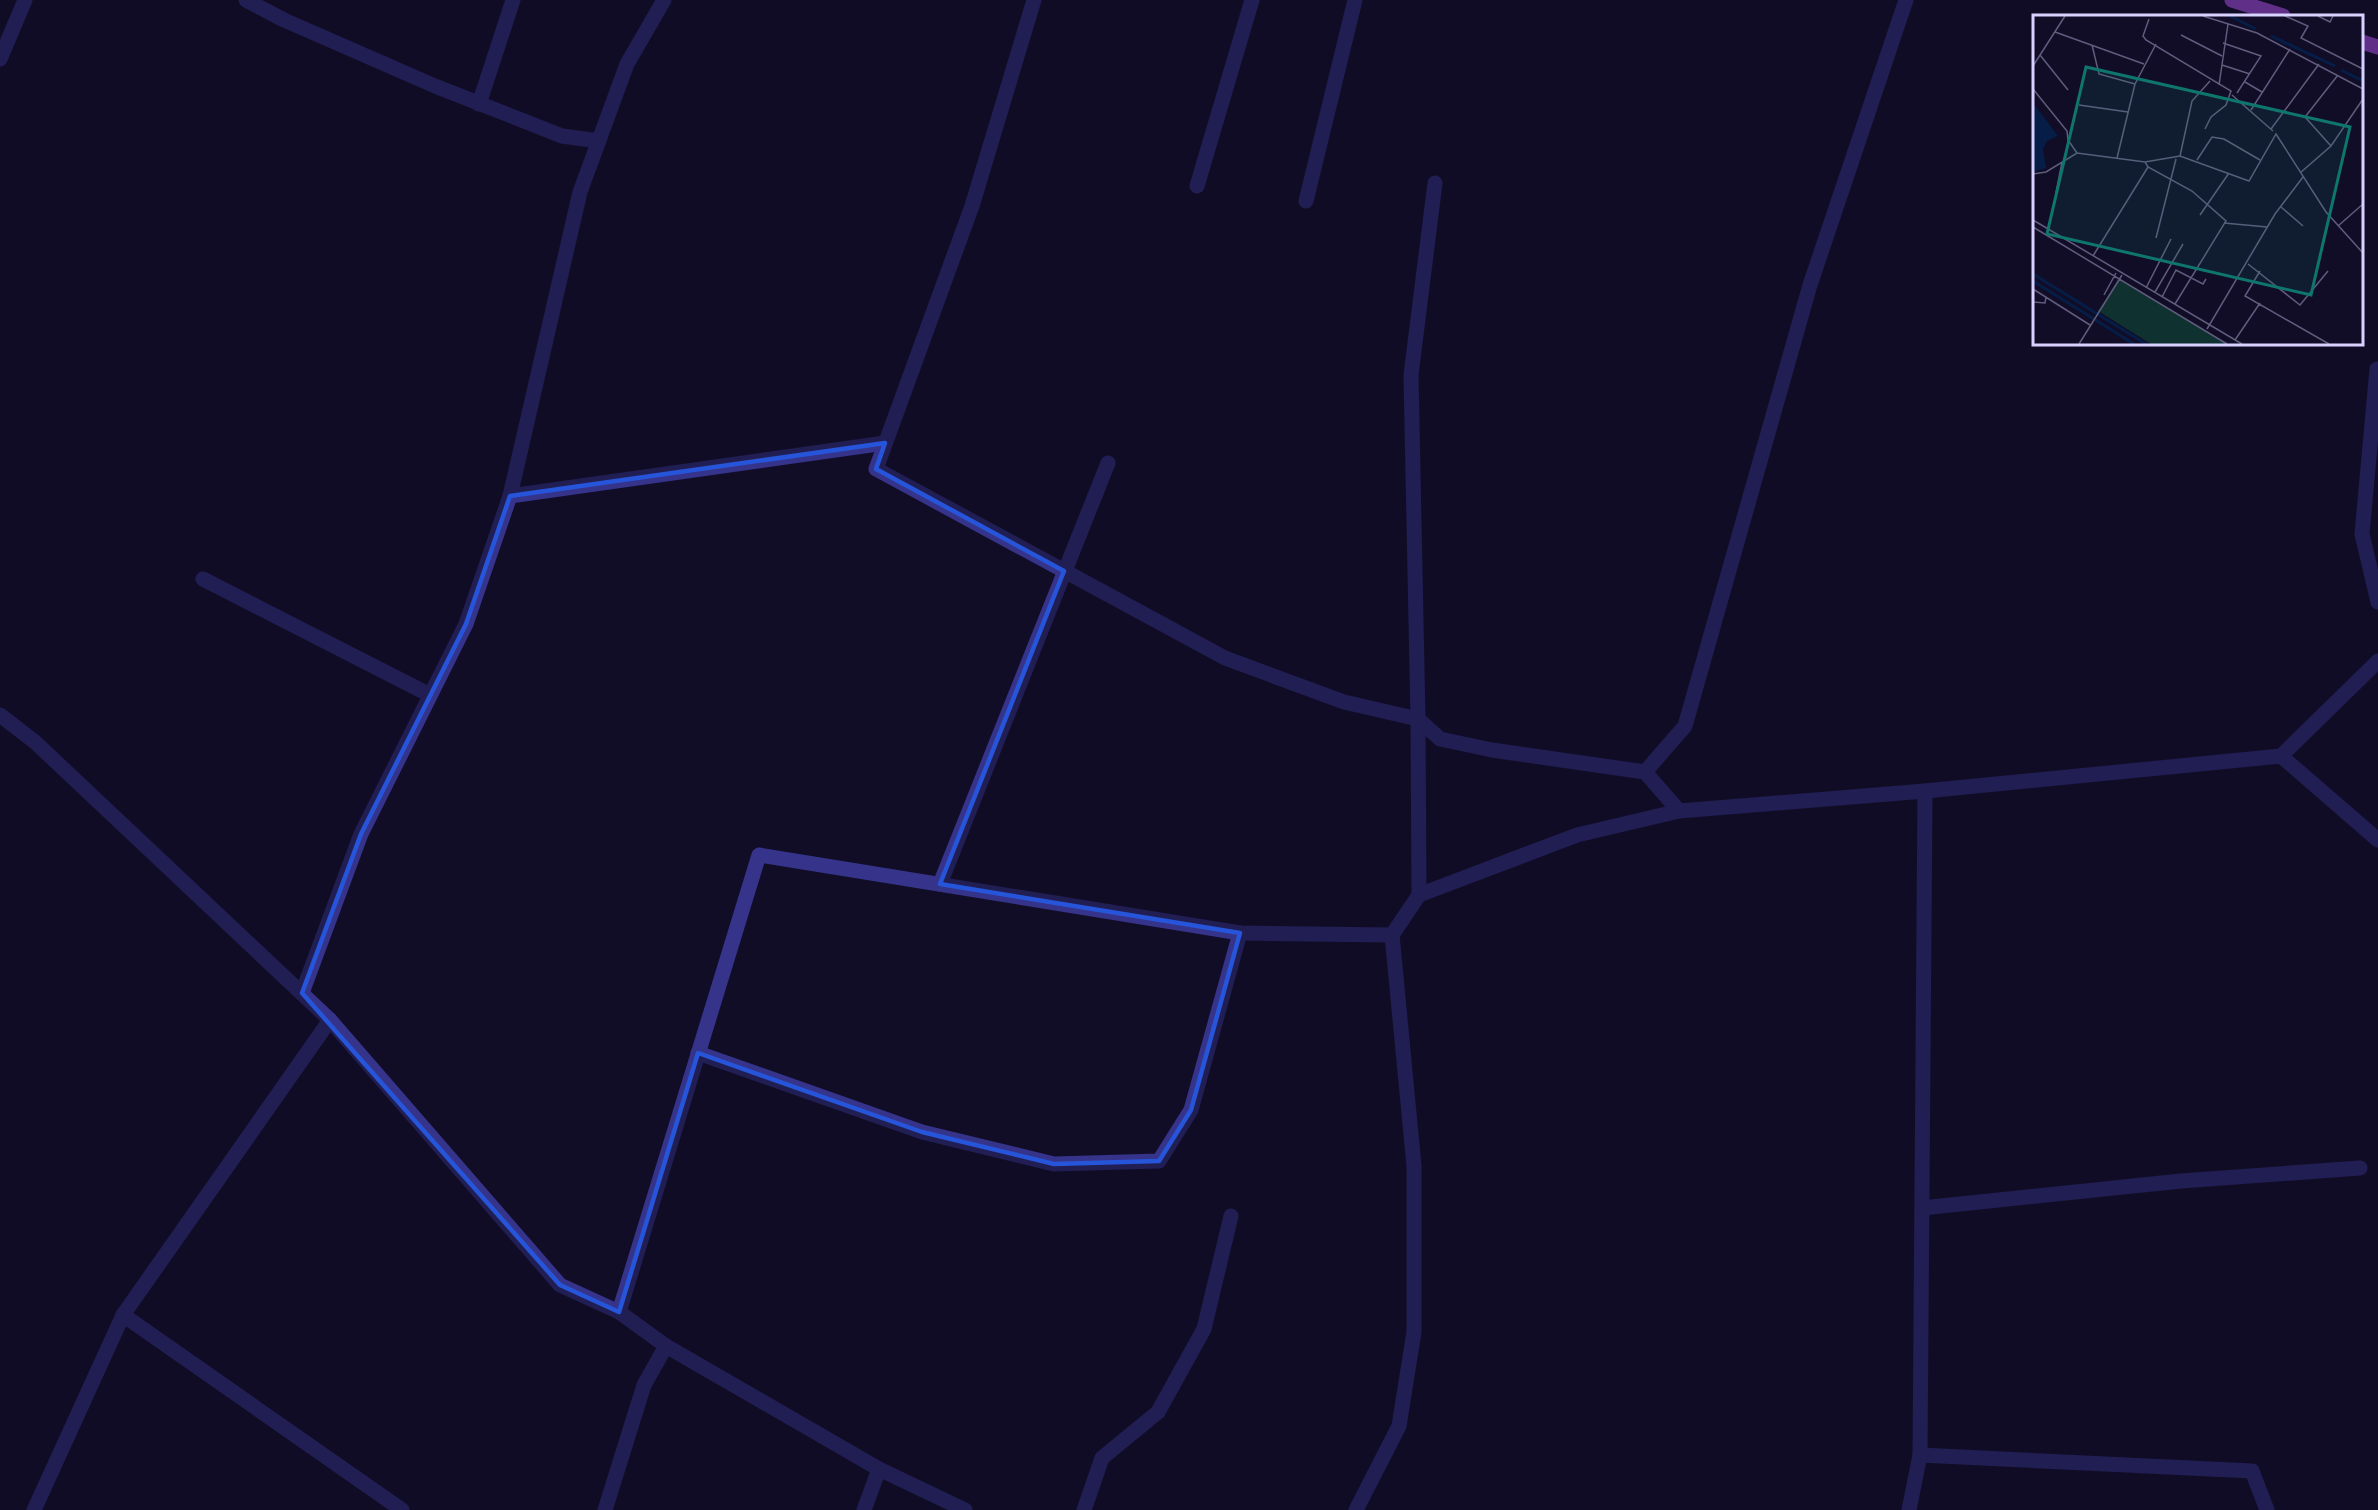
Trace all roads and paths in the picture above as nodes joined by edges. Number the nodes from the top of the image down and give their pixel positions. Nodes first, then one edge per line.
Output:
1 (25, 0) edge
2 (246, 0) edge
3 (513, 0) edge
4 (664, 0) edge
5 (1034, 0) edge
6 (1252, 0) edge
7 (1355, 0) edge
8 (1906, 0) edge
9 (2232, 0) edge
10 (2280, 15) edge
11 (2363, 43) edge
12 (2378, 47) edge
13 (0, 58) edge
14 (479, 104) junction
15 (599, 141) junction
16 (1435, 183) dead end
17 (1197, 186) dead end
18 (1306, 201) dead end
19 (2378, 369) edge
20 (885, 443) junction
21 (1108, 463) dead end
22 (510, 496) junction
23 (1064, 571) junction
24 (203, 579) dead end
25 (2378, 602) edge
26 (2378, 661) edge
27 (430, 695) junction
28 (0, 715) edge
29 (1418, 719) junction
30 (2282, 756) junction
31 (1645, 772) junction
32 (1925, 791) junction
33 (1679, 811) junction
34 (2378, 840) edge
35 (940, 884) junction
36 (1419, 895) junction
37 (1240, 933) junction
38 (1392, 935) junction
39 (302, 993) junction
40 (330, 1020) junction
41 (698, 1053) junction
42 (2360, 1168) dead end
43 (1922, 1208) junction
44 (1231, 1216) dead end
45 (619, 1312) junction
46 (123, 1315) junction
47 (666, 1346) junction
48 (1920, 1455) junction
49 (879, 1469) junction
50 (34, 1510) edge
51 (402, 1510) edge
52 (606, 1510) edge
53 (864, 1510) edge
54 (965, 1510) edge
55 (1084, 1510) edge
56 (1356, 1510) edge
57 (1909, 1510) edge
58 (2267, 1510) edge

1 - 13 street
2 - 14 street
3 - 14 street
4 - 15 street
5 - 20 street
6 - 17 street
7 - 18 street
8 - 31 street
9 - 10 main road
11 - 12 main road
14 - 15 street
15 - 22 street
16 - 29 street
19 - 25 street
20 - 22 street
20 - 23 street
21 - 23 street
22 - 27 street
23 - 29 street
23 - 35 street
24 - 27 street
26 - 30 street
27 - 39 street
28 - 39 street
29 - 31 street
29 - 36 street
30 - 32 street
30 - 34 street
31 - 33 street
32 - 33 street
32 - 43 street
33 - 36 street
35 - 37 street
35 - 41 street
36 - 38 street
37 - 38 street
37 - 41 street
38 - 56 street
39 - 40 street
40 - 45 street
40 - 46 street
41 - 45 street
42 - 43 street
43 - 48 street
44 - 55 street
45 - 47 street
46 - 50 street
46 - 51 street
47 - 49 street
47 - 52 street
48 - 57 street
48 - 58 street
49 - 53 street
49 - 54 street

